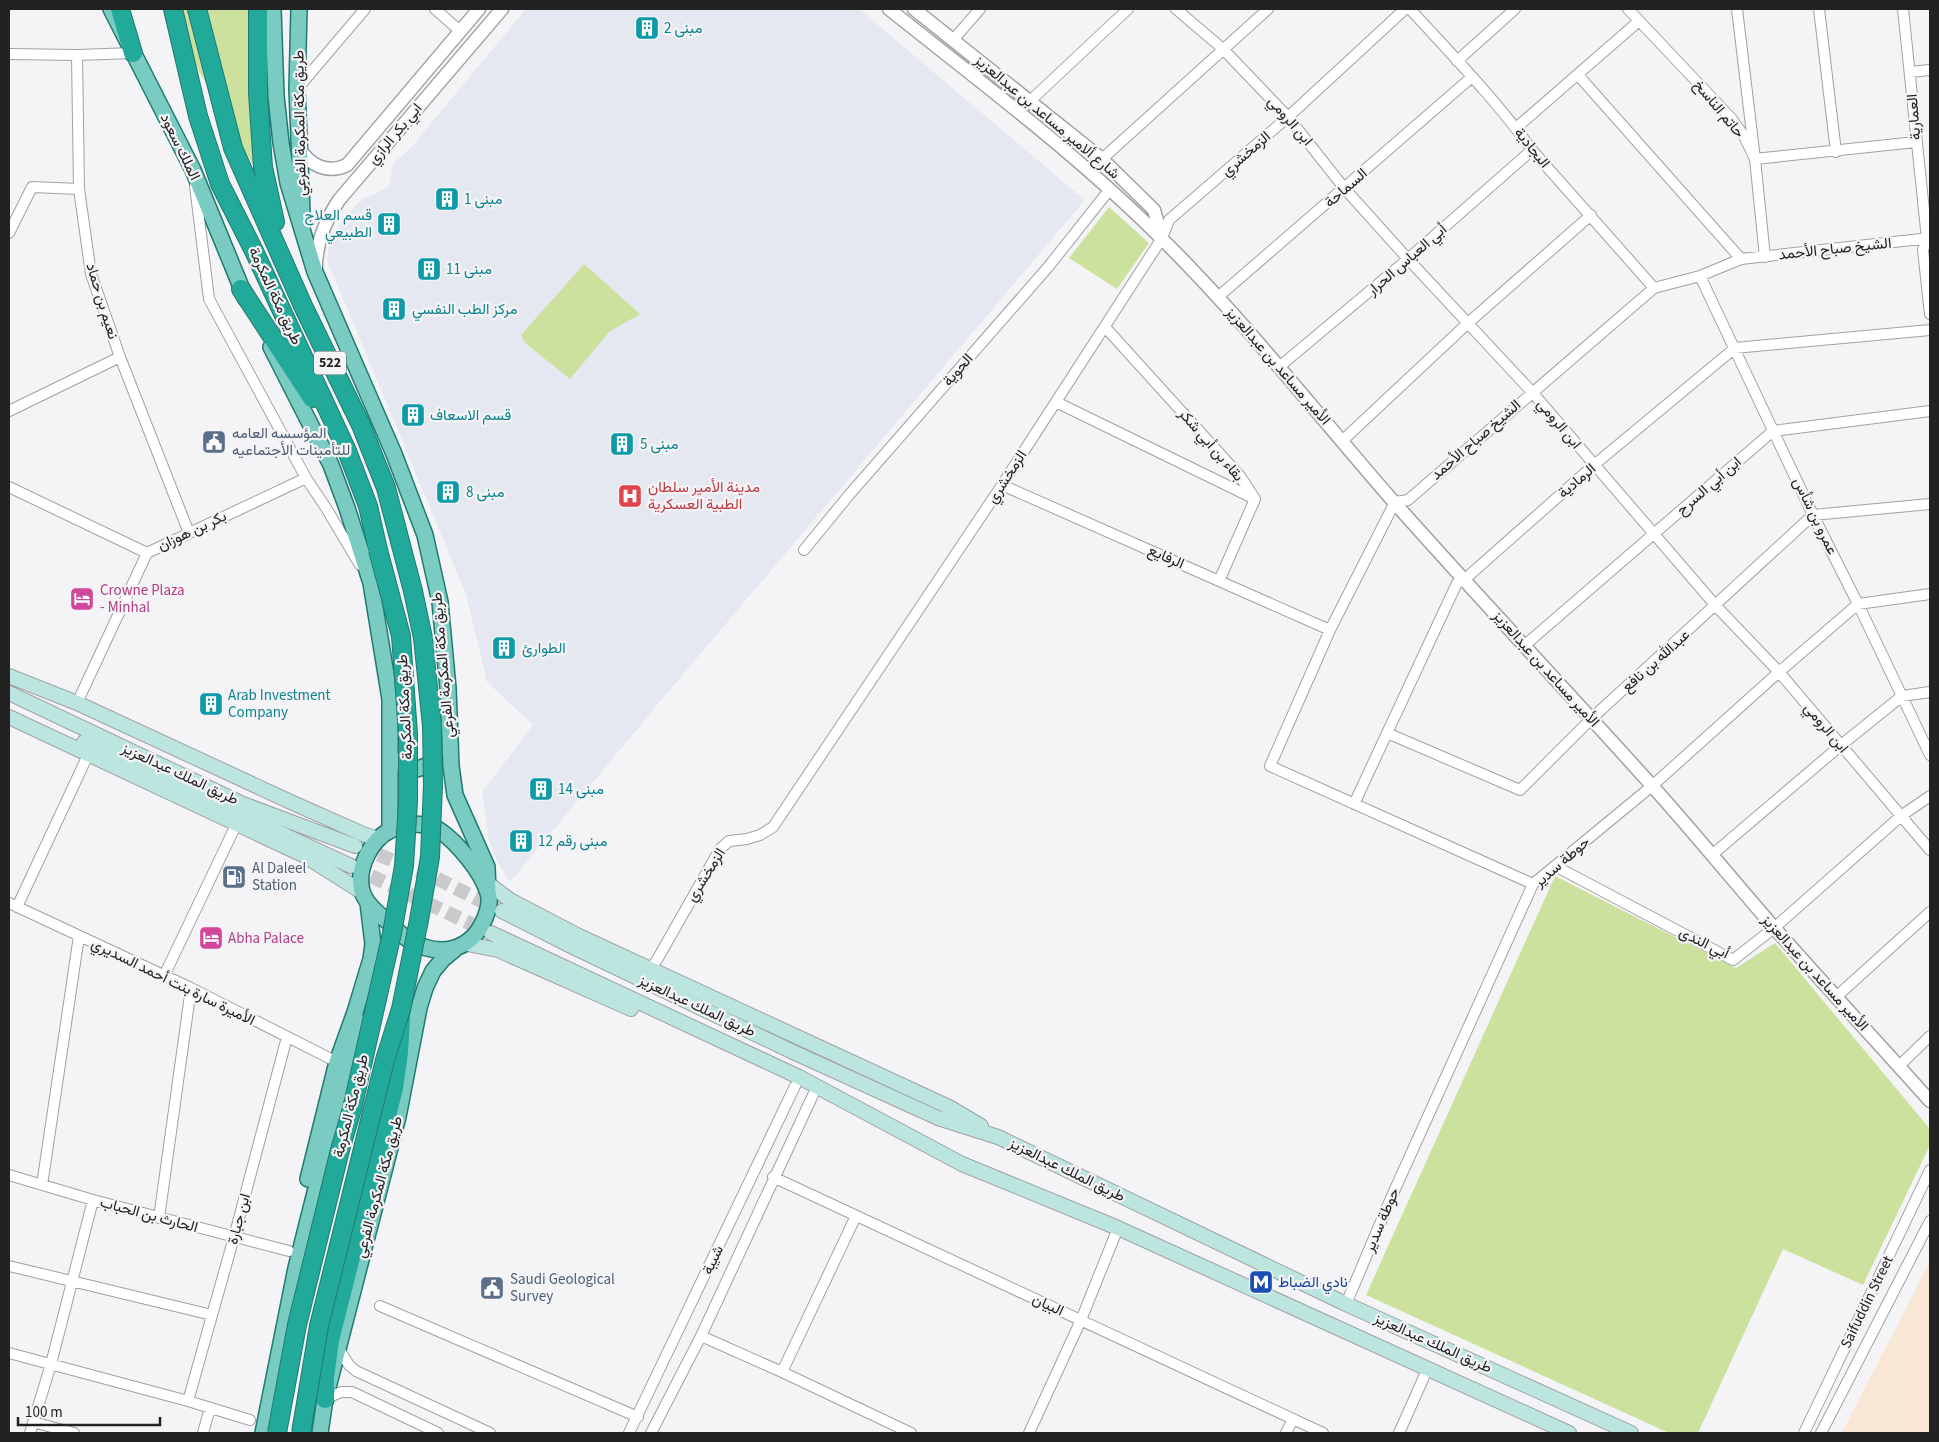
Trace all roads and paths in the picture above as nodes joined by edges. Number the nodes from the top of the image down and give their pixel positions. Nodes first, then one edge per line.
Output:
1 (111, 9) edge
2 (120, 9) edge
3 (173, 9) edge
4 (197, 9) edge
5 (258, 9) edge
6 (273, 9) edge
7 (299, 9) edge
8 (365, 9) edge
9 (435, 9) edge
10 (479, 9) edge
11 (502, 9) edge
12 (889, 9) edge
13 (914, 9) edge
14 (980, 9) edge
15 (1128, 9) edge
16 (1176, 9) edge
17 (1268, 9) edge
18 (1404, 9) edge
19 (1410, 9) edge
20 (1515, 9) edge
21 (1628, 9) edge
22 (1737, 9) edge
23 (1820, 9) edge
24 (1903, 9) edge
25 (1639, 21) junction
26 (460, 31) junction
27 (953, 40) junction
28 (1223, 49) junction
29 (133, 53) junction
30 (9, 54) edge
31 (77, 55) junction
32 (979, 60) junction
33 (1458, 61) junction
34 (1930, 70) edge
35 (1910, 72) junction
36 (970, 73) junction
37 (1578, 75) junction
38 (1472, 77) junction
39 (297, 89) junction
40 (1030, 101) junction
41 (1288, 117) junction
42 (1516, 128) junction
43 (1916, 142) junction
44 (299, 147) junction
45 (1532, 150) junction
46 (1836, 152) junction
47 (1102, 159) junction
48 (1755, 159) junction
49 (193, 170) junction
50 (79, 189) junction
51 (1110, 189) junction
52 (1345, 189) junction
53 (1591, 216) junction
54 (9, 233) edge
55 (304, 236) junction
56 (1162, 238) junction
57 (1929, 238) edge
58 (281, 254) junction
59 (1765, 257) junction
60 (1741, 259) junction
61 (1408, 260) junction
62 (315, 272) junction
63 (1700, 276) junction
64 (1654, 288) junction
65 (241, 289) junction
66 (1218, 297) junction
67 (1930, 314) edge
68 (1468, 323) junction
69 (1105, 327) junction
70 (1930, 330) edge
71 (1735, 348) junction
72 (120, 357) junction
73 (1279, 368) junction
74 (1532, 392) junction
75 (1056, 402) junction
76 (9, 411) edge
77 (1930, 411) edge
78 (1773, 431) junction
79 (1342, 441) junction
80 (347, 451) junction
81 (1594, 465) junction
82 (306, 478) junction
83 (1002, 485) junction
84 (9, 487) edge
85 (1255, 499) junction
86 (1395, 502) junction
87 (1930, 504) edge
88 (1813, 515) junction
89 (189, 533) junction
90 (1654, 534) junction
91 (804, 550) dead end
92 (147, 553) junction
93 (1465, 579) junction
94 (1219, 581) junction
95 (371, 583) junction
96 (1930, 594) edge
97 (1858, 604) junction
98 (1716, 606) junction
99 (1330, 630) junction
100 (1525, 645) junction
101 (1779, 672) junction
102 (9, 676) edge
103 (448, 688) junction
104 (1930, 692) edge
105 (9, 693) edge
106 (1902, 696) junction
107 (77, 703) junction
108 (9, 707) edge
109 (9, 717) edge
110 (1591, 719) junction
111 (390, 732) junction
112 (1387, 733) junction
113 (1840, 746) junction
114 (88, 755) junction
115 (1930, 755) edge
116 (1652, 786) junction
117 (1930, 796) edge
118 (1354, 804) junction
119 (1901, 816) junction
120 (236, 825) junction
121 (384, 835) junction
122 (355, 846) tunnel mouth
123 (1930, 850) edge
124 (1713, 854) junction
125 (351, 866) tunnel mouth
126 (1555, 866) junction
127 (1532, 884) junction
128 (486, 885) junction
129 (365, 897) junction
130 (13, 905) edge
131 (502, 911) tunnel mouth
132 (1930, 912) edge
133 (1774, 928) junction
134 (491, 933) tunnel mouth
135 (79, 936) junction
136 (461, 946) junction
137 (650, 970) junction
138 (164, 976) junction
139 (192, 988) junction
140 (379, 992) junction
141 (1836, 998) junction
142 (401, 1009) junction
143 (1930, 1036) edge
144 (287, 1037) junction
145 (337, 1062) junction
146 (1899, 1066) junction
147 (795, 1086) junction
148 (813, 1095) junction
149 (1930, 1101) edge
150 (998, 1137) junction
151 (962, 1164) junction
152 (1930, 1170) edge
153 (9, 1175) edge
154 (773, 1177) junction
155 (42, 1185) junction
156 (93, 1200) junction
157 (856, 1216) junction
158 (159, 1218) junction
159 (1930, 1221) edge
160 (1118, 1228) junction
161 (234, 1237) junction
162 (289, 1251) junction
163 (9, 1266) edge
164 (296, 1268) junction
165 (72, 1282) junction
166 (1346, 1304) junction
167 (380, 1306) dead end
168 (212, 1315) junction
169 (1080, 1320) junction
170 (700, 1336) junction
171 (339, 1349) junction
172 (9, 1353) edge
173 (51, 1364) junction
174 (1427, 1370) junction
175 (782, 1372) junction
176 (363, 1374) junction
177 (355, 1393) junction
178 (325, 1399) junction
179 (188, 1402) junction
180 (210, 1408) junction
181 (638, 1417) junction
182 (1293, 1419) junction
183 (250, 1420) dead end
184 (33, 1422) junction
185 (469, 1429) edge
186 (30, 1433) edge
187 (74, 1433) edge
188 (203, 1433) edge
189 (263, 1433) edge
190 (278, 1433) edge
191 (301, 1433) edge
192 (320, 1433) edge
193 (438, 1433) edge
194 (490, 1433) edge
195 (629, 1433) edge
196 (651, 1433) edge
197 (911, 1433) edge
198 (1029, 1433) edge
199 (1286, 1433) edge
200 (1323, 1433) edge
201 (1399, 1433) edge
202 (1569, 1433) edge
203 (1631, 1433) edge
204 (1804, 1433) edge
205 (1821, 1433) edge

1 - 29 main road, الملك سعود
2 - 29 highway
3 - 80 highway, طريق مكة المكرمة / 522
4 - 58 highway, طريق مكة المكرمة / 522
5 - 58 highway
6 - 55 main road
7 - 39 main road, طريق مكة المكرمة الفرعي
8 - 39 street
9 - 26 street
10 - 26 street, ابي بكر الرازي
11 - 62 street, ابي بكر الرازي
12 - 36 street, الأمير مساعد بن عبدالعزيز
13 - 27 street, شارع ألامير مساعد بن عبدالعزيز
14 - 27 street
15 - 40 street
16 - 28 street, ابن الرومي
17 - 28 street
18 - 41 street, الزمخشري
19 - 33 street, البجادية
20 - 33 street
21 - 25 street, حاتم الناسخ
22 - 48 street
23 - 46 street
24 - 35 street, العمارية
25 - 37 street
25 - 48 street, حاتم الناسخ
26 - 44 street, ابي بكر الرازي
27 - 32 street, شارع ألامير مساعد بن عبدالعزيز
28 - 41 street, ابن الرومي
28 - 47 street
29 - 31 street
29 - 49 main road, الملك سعود
30 - 31 street
31 - 50 street, نعيم بن حماد
32 - 36 street
32 - 40 street, شارع ألامير مساعد بن عبدالعزيز
33 - 38 street, البجادية
34 - 35 street
35 - 43 street, العمارية
36 - 51 street, الأمير مساعد بن عبدالعزيز
37 - 42 street
37 - 60 street
38 - 42 street, البجادية
38 - 52 street, السماحة
39 - 44 main road, طريق مكة المكرمة الفرعي
40 - 47 street, شارع ألامير مساعد بن عبدالعزيز
41 - 52 street, ابن الرومي
41 - 56 street, الزمخشري
42 - 45 street, البجادية
43 - 46 street
43 - 57 street, العمارية
44 - 55 main road, طريق مكة المكرمة الفرعي
45 - 53 street, البجادية
45 - 61 street, أبي العباس الحرار
46 - 48 street
47 - 56 street, شارع ألامير مساعد بن عبدالعزيز
48 - 59 street
49 - 65 main road, الملك سعود
49 - 82 street
50 - 54 street
50 - 72 street, نعيم بن حماد
51 - 56 street, الأمير مساعد بن عبدالعزيز
51 - 91 street, الحوية
52 - 61 street, ابن الرومي
52 - 66 street, السماحة
53 - 64 street, البجادية
53 - 68 street
55 - 62 main road, طريق مكة المكرمة الفرعي
56 - 66 street, الأمير مساعد بن عبدالعزيز
56 - 69 street, الزمخشري
57 - 59 street, الشيخ صباح الأحمد
57 - 67 street, العمارية
58 - 142 highway, طريق مكة المكرمة / 522, bridge
59 - 60 street, الشيخ صباح الأحمد
60 - 63 street, الشيخ صباح الأحمد
61 - 68 street, ابن الرومي
61 - 73 street, أبي العباس الحرار
62 - 103 main road, طريق مكة المكرمة الفرعي
63 - 64 street, الشيخ صباح الأحمد
63 - 71 street, عمرو بن شأس
64 - 74 street, الشيخ صباح الأحمد
65 - 80 highway
65 - 95 main road
66 - 73 street, الأمير مساعد بن عبدالعزيز
68 - 74 street, ابن الرومي
68 - 79 street
69 - 75 street, الزمخشري
69 - 85 street, بقاء بن أبي شكر
70 - 71 street
71 - 78 street, عمرو بن شأس
71 - 81 street, الرمادية
72 - 76 street
72 - 89 street, نعيم بن حماد
73 - 79 street, الأمير مساعد بن عبدالعزيز
74 - 81 street, ابن الرومي
74 - 86 street, الشيخ صباح الأحمد
75 - 83 street, الزمخشري
75 - 85 street
77 - 78 street
78 - 88 street, عمرو بن شأس
78 - 90 street, ابن أبي السرح
79 - 86 street, الأمير مساعد بن عبدالعزيز
80 - 140 highway, طريق مكة المكرمة, bridge
81 - 90 street, ابن الرومي
81 - 93 street, الرمادية
82 - 89 street, بكر بن هوزان
82 - 95 street
83 - 94 street, الرفايع
83 - 137 street, الزمخشري
84 - 92 street
85 - 94 street
86 - 93 street, الأمير مساعد بن عبدالعزيز
86 - 99 street
87 - 88 street
88 - 97 street, عمرو بن شأس
88 - 98 street, عبدالله بن نافع
89 - 92 street, بكر بن هوزان
90 - 98 street, ابن الرومي
90 - 100 street, ابن أبي السرح
92 - 107 street, بكر بن هوزان
93 - 100 street, الأمير مساعد بن عبدالعزيز
93 - 112 street, الرمادية
94 - 99 street, الرفايع
95 - 111 main road
96 - 97 street
97 - 101 street, حوطة سدير
97 - 106 street, عمرو بن شأس
98 - 101 street, ابن الرومي
98 - 110 street, عبدالله بن نافع
99 - 118 street
100 - 110 street, الأمير مساعد بن عبدالعزيز
101 - 113 street, ابن الرومي
101 - 116 street, حوطة سدير
102 - 107 main road
103 - 111 main road
103 - 128 main road, طريق مكة المكرمة الفرعي
104 - 106 street
105 - 122 main road, طريق الملك عبدالعزيز
106 - 113 street
106 - 115 street, عمرو بن شأس
107 - 121 main road
108 - 125 main road, طريق الملك عبدالعزيز
109 - 114 main road
110 - 112 street, عبدالله بن نافع
110 - 116 street, الأمير مساعد بن عبدالعزيز
111 - 121 main road
112 - 118 street, الرمادية
113 - 119 street, ابن الرومي
113 - 124 street
114 - 120 main road
114 - 130 street
116 - 124 street, الأمير مساعد بن عبدالعزيز
116 - 126 street, حوطة سدير
117 - 119 street, أبي الندى
118 - 127 street
119 - 123 street, ابن الرومي
119 - 133 street, أبي الندى
120 - 129 main road
120 - 138 street
121 - 128 main road
121 - 129 main road
124 - 133 street, الأمير مساعد بن عبدالعزيز
126 - 127 street, حوطة سدير
126 - 133 street, أبي الندى
127 - 166 street, حوطة سدير
128 - 136 main road
128 - 137 main road
129 - 136 main road
129 - 145 main road
130 - 135 street, الأميرة سارة بنت أحمد السديري
131 - 150 main road, طريق الملك عبدالعزيز
132 - 141 street
133 - 141 street, الأمير مساعد بن عبدالعزيز
134 - 151 main road, طريق الملك عبدالعزيز
135 - 138 street, الأميرة سارة بنت أحمد السديري
135 - 155 street
136 - 147 main road
136 - 171 main road, طريق مكة المكرمة الفرعي
137 - 150 main road
138 - 139 street, الأميرة سارة بنت أحمد السديري
139 - 144 street, الأميرة سارة بنت أحمد السديري
139 - 158 street
140 - 164 main road, bridge
140 - 190 highway, طريق مكة المكرمة, bridge
141 - 146 street, الأمير مساعد بن عبدالعزيز
142 - 178 highway, bridge
142 - 191 highway, طريق مكة المكرمة, bridge
143 - 146 street
144 - 145 street, الأميرة سارة بنت أحمد السديري
144 - 161 street, ابن جبارة
145 - 162 main road
146 - 149 street, الأمير مساعد بن عبدالعزيز
147 - 148 main road
147 - 181 street, شيبة
148 - 151 main road
148 - 154 street, شيبة
150 - 166 main road, طريق الملك عبدالعزيز
151 - 160 main road, طريق الملك عبدالعزيز
152 - 204 street, Saifuddin Street
153 - 155 street, الحارث بن الحباب
154 - 157 street, البيان
154 - 170 street, شيبة
155 - 156 street, الحارث بن الحباب
156 - 158 street, الحارث بن الحباب
156 - 165 street
157 - 169 street, البيان
157 - 175 street
158 - 161 street, الحارث بن الحباب
159 - 205 street, Saifuddin Street
160 - 169 street
160 - 174 main road, طريق الملك عبدالعزيز
161 - 162 street, الحارث بن الحباب
161 - 168 street, ابن جبارة
162 - 164 main road
163 - 165 street
164 - 189 main road
165 - 168 street
165 - 173 street
166 - 203 main road, طريق الملك عبدالعزيز
167 - 181 street
168 - 179 street, ابن جبارة
169 - 182 street, البيان
169 - 198 street
170 - 175 street
170 - 196 street, شيبة
171 - 176 street
171 - 178 main road, طريق مكة المكرمة الفرعي
172 - 173 street
173 - 179 street
173 - 184 street
174 - 201 street
174 - 202 main road, طريق الملك عبدالعزيز
175 - 197 street
176 - 177 street
176 - 185 street
177 - 178 street
177 - 193 street
178 - 192 main road, طريق مكة المكرمة الفرعي
179 - 180 street
180 - 183 street
180 - 188 street
181 - 195 street, شيبة
182 - 199 street
182 - 200 street, البيان
184 - 186 street
184 - 187 street
185 - 194 street

